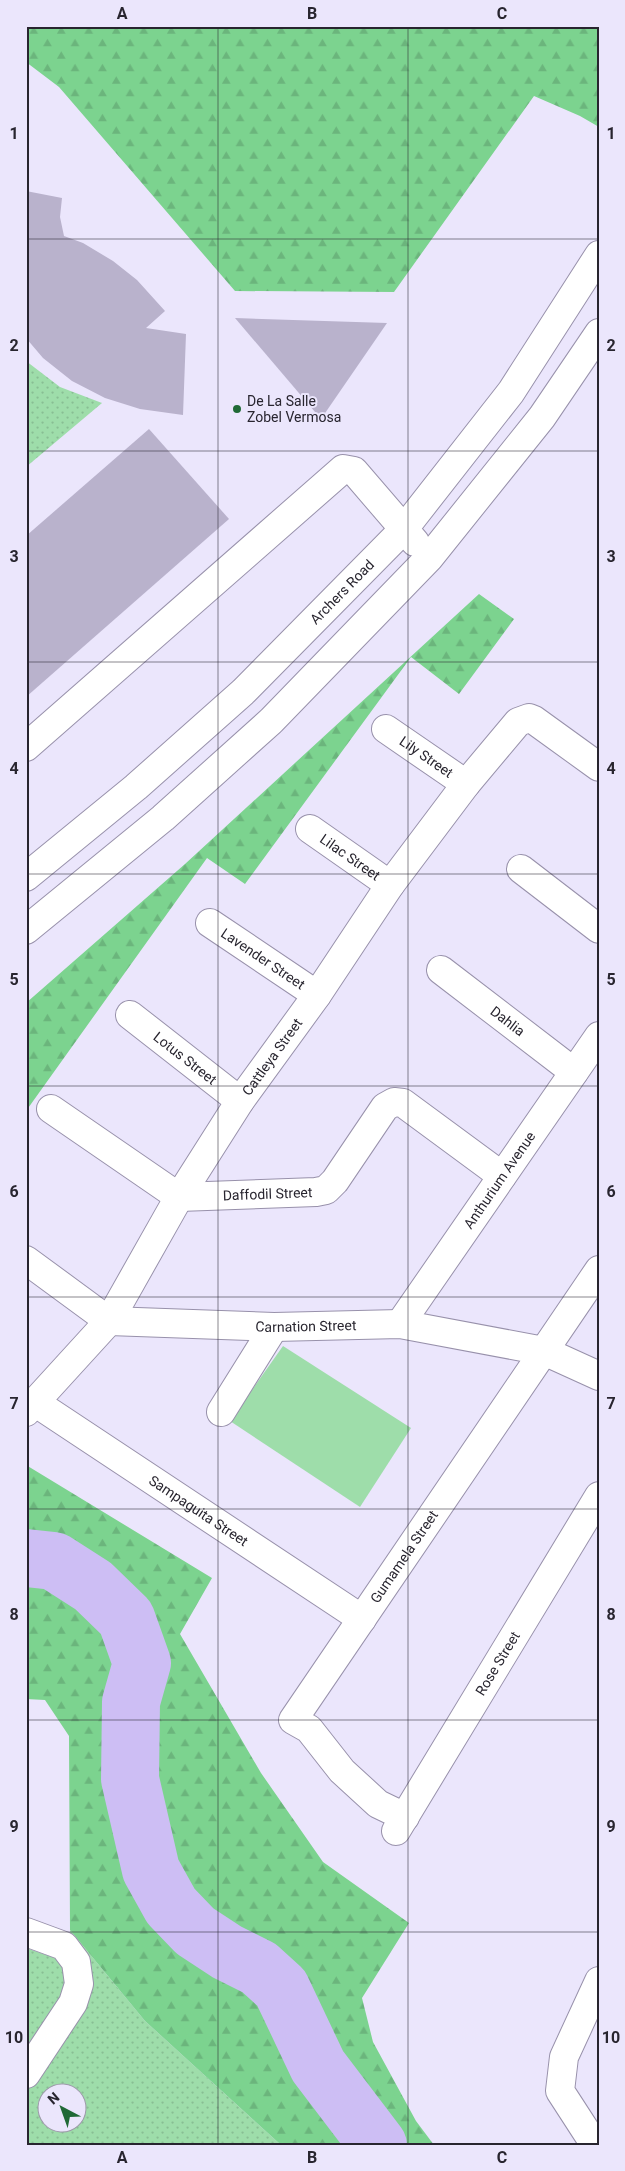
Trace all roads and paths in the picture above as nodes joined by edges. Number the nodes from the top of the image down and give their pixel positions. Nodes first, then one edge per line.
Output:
1 (598, 258) edge
2 (599, 333) edge
3 (403, 530) junction
4 (429, 558) junction
5 (386, 729) dead end
6 (26, 747) edge
7 (599, 767) edge
8 (466, 784) junction
9 (310, 829) dead end
10 (521, 869) dead end
11 (26, 877) edge
12 (390, 885) junction
13 (210, 923) dead end
14 (599, 929) edge
15 (26, 930) edge
16 (441, 970) dead end
17 (317, 995) junction
18 (130, 1015) dead end
19 (599, 1036) edge
20 (574, 1072) junction
21 (240, 1101) junction
22 (52, 1108) dead end
23 (502, 1176) junction
24 (179, 1197) junction
25 (26, 1260) edge
26 (599, 1270) edge
27 (109, 1320) junction
28 (400, 1324) junction
29 (274, 1327) junction
30 (544, 1351) junction
31 (599, 1376) edge
32 (31, 1408) edge
33 (221, 1412) dead end
34 (599, 1496) edge
35 (362, 1619) junction
36 (401, 1824) joint
37 (26, 1932) edge
38 (599, 1981) edge
39 (26, 2074) edge
40 (595, 2145) edge

1 - 3 street, Archers Road
2 - 4 street
3 - 4 street
3 - 6 street
3 - 11 street, Archers Road
4 - 15 street
5 - 8 street, Lily Street
7 - 8 street, Cattleya Street
8 - 12 street, Cattleya Street
9 - 12 street, Lilac Street
10 - 14 street
12 - 17 street, Cattleya Street
13 - 17 street, Lavender Street
16 - 20 street, Dahlia
17 - 21 street, Cattleya Street
18 - 21 street, Lotus Street
19 - 20 street, Anthurium Avenue
20 - 23 street, Anthurium Avenue
21 - 24 street, Cattleya Street
22 - 24 street
23 - 24 street, Daffodil Street
23 - 28 street, Anthurium Avenue
24 - 27 street, Cattleya Street
25 - 27 street
26 - 30 street, Gumamela Street
27 - 29 street, Carnation Street
27 - 32 street, Cattleya Street
28 - 29 street, Carnation Street
28 - 30 street, Carnation Street
29 - 33 street
30 - 31 street, Carnation Street
30 - 35 street, Gumamela Street
32 - 35 street, Sampaguita Street
34 - 36 street, Rose Street
35 - 36 street, Gumamela Street
37 - 39 street
38 - 40 street

